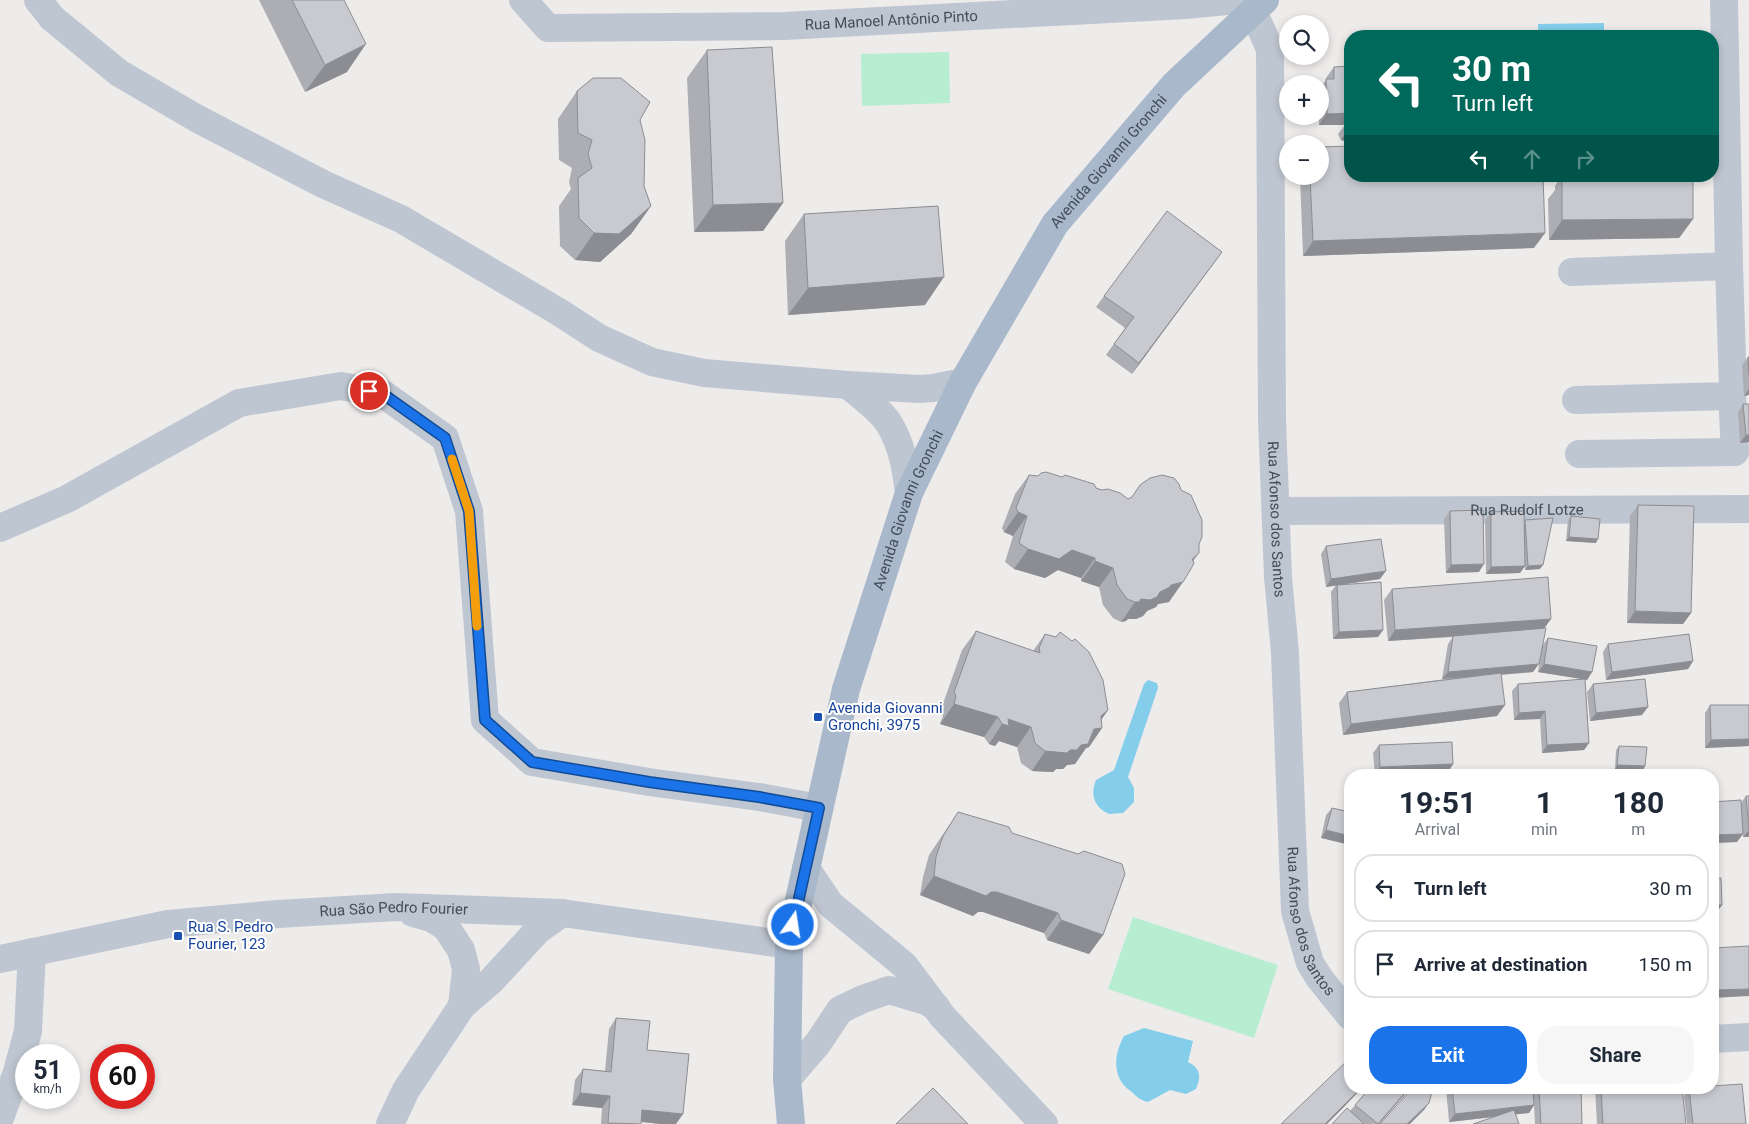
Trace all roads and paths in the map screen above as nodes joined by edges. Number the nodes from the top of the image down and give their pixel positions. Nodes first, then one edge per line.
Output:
1 (38, 0) edge
2 (523, 0) edge
3 (1724, 0) edge
4 (1251, 4) edge
5 (1728, 266) junction
6 (1572, 272) dead end
7 (963, 382) junction
8 (848, 385) junction
9 (1732, 394) junction
10 (1576, 400) dead end
11 (1579, 454) dead end
12 (909, 493) junction
13 (1749, 509) edge
14 (1276, 512) junction
15 (0, 528) edge
16 (819, 808) junction
17 (806, 868) junction
18 (396, 907) junction
19 (562, 913) junction
20 (789, 944) junction
21 (32, 952) junction
22 (0, 959) edge
23 (462, 1006) junction
24 (1344, 1009) edge
25 (939, 1012) junction
26 (1749, 1037) edge
27 (1719, 1039) edge
28 (788, 1079) junction
29 (0, 1118) edge
30 (390, 1124) edge
31 (791, 1124) edge
32 (1044, 1124) edge

1 - 8 street
2 - 4 street, Rua Manoel Antônio Pinto
3 - 5 street
4 - 7 main road, Avenida Giovanni Gronchi
4 - 14 street, Rua Afonso dos Santos
5 - 6 street
5 - 9 street
7 - 8 street
7 - 12 main road, Avenida Giovanni Gronchi
8 - 12 street
9 - 10 street
9 - 11 street
12 - 16 main road, Avenida Giovanni Gronchi
13 - 14 street, Rua Rudolf Lotze
14 - 24 street, Rua Afonso dos Santos
15 - 16 street
16 - 17 main road, Avenida Giovanni Gronchi
17 - 20 main road, Avenida Giovanni Gronchi
17 - 25 street
18 - 19 street, Rua São Pedro Fourier
18 - 21 street, Rua São Pedro Fourier
18 - 23 street
19 - 20 street, Rua São Pedro Fourier
19 - 23 street
20 - 28 main road, Avenida Giovanni Gronchi
21 - 22 street, Rua São Pedro Fourier
21 - 29 street
23 - 30 street
25 - 28 street
25 - 32 street
26 - 27 street
28 - 31 main road, Avenida Giovanni Gronchi

